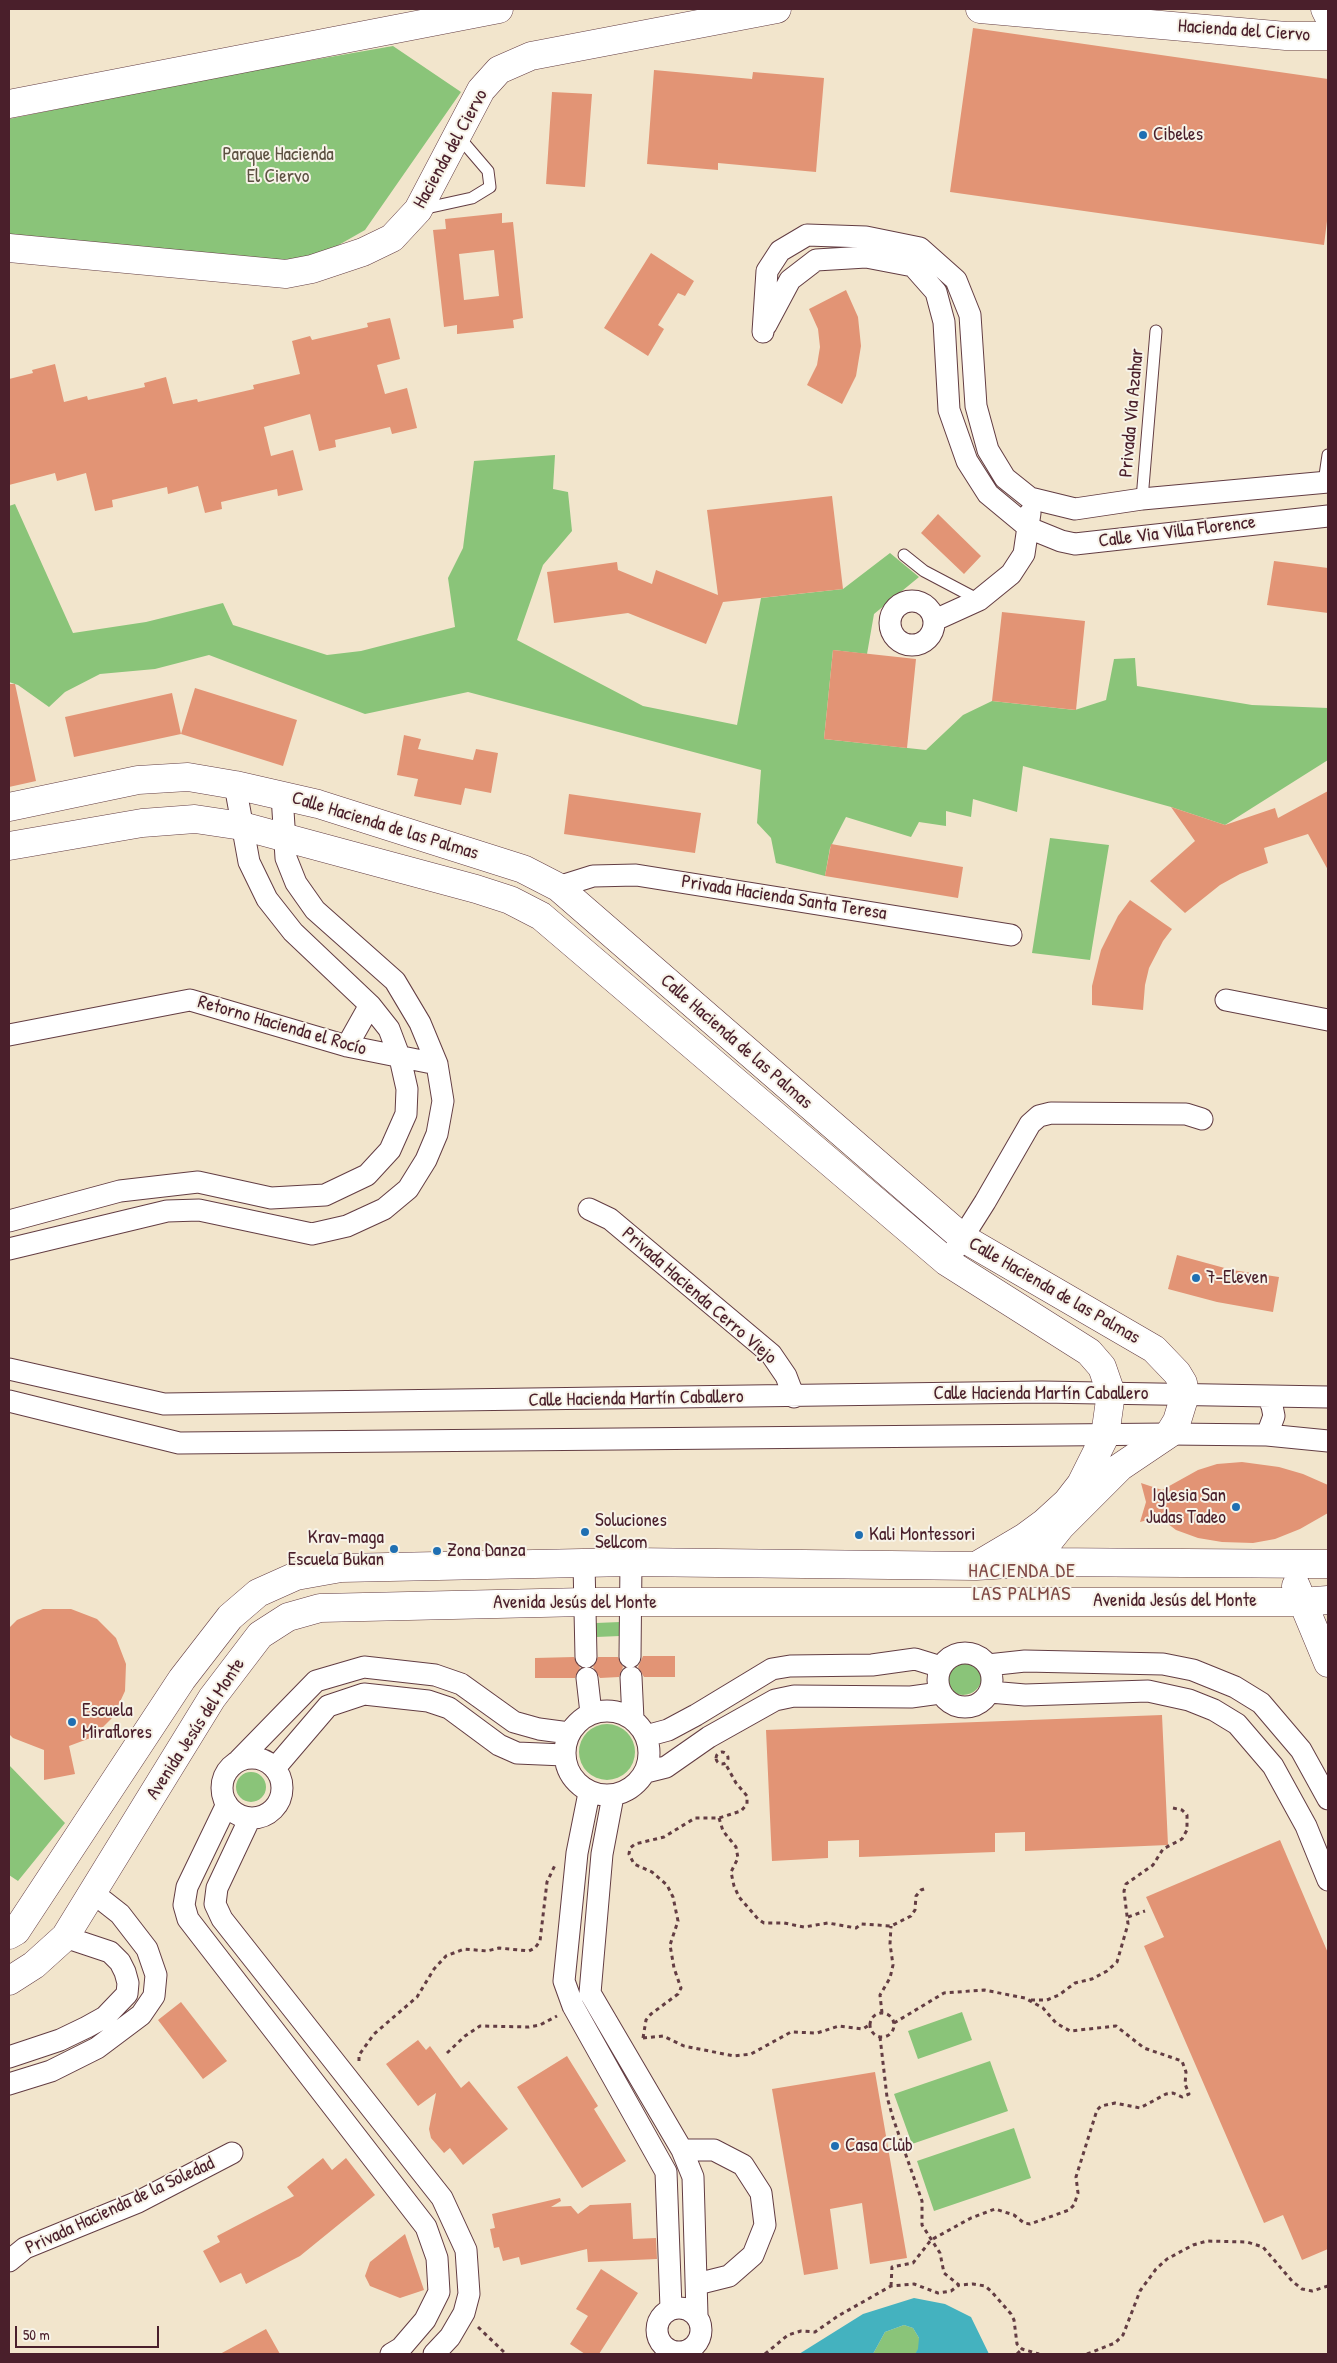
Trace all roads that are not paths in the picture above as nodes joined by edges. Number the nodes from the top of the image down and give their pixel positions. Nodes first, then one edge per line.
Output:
1 (499, 9) edge
2 (777, 9) edge
3 (980, 9) edge
4 (1325, 9) edge
5 (1328, 15) edge
6 (1328, 36) edge
7 (9, 104) edge
8 (458, 135) junction
9 (418, 210) junction
10 (9, 248) edge
11 (1156, 331) dead end
12 (1328, 455) edge
13 (1326, 482) edge
14 (1030, 498) junction
15 (1142, 499) junction
16 (1328, 516) edge
17 (1029, 528) junction
18 (904, 555) dead end
19 (979, 600) junction
20 (935, 620) dead end
21 (235, 785) junction
22 (282, 795) junction
23 (9, 807) edge
24 (242, 826) junction
25 (284, 837) junction
26 (9, 846) edge
27 (558, 888) junction
28 (315, 910) junction
29 (333, 926) junction
30 (293, 932) junction
31 (1011, 935) dead end
32 (314, 950) junction
33 (1226, 1000) dead end
34 (370, 1004) junction
35 (1328, 1020) edge
36 (717, 1025) junction
37 (9, 1035) edge
38 (348, 1046) junction
39 (696, 1049) junction
40 (400, 1058) junction
41 (437, 1064) junction
42 (1202, 1119) dead end
43 (589, 1209) dead end
44 (9, 1221) edge
45 (963, 1238) junction
46 (9, 1249) edge
47 (947, 1262) junction
48 (9, 1369) edge
49 (1111, 1393) junction
50 (1185, 1395) junction
51 (794, 1397) junction
52 (1268, 1397) junction
53 (1328, 1397) edge
54 (9, 1402) edge
55 (1169, 1434) junction
56 (1267, 1435) junction
57 (1104, 1436) junction
58 (1328, 1441) edge
59 (631, 1562) junction
60 (1041, 1562) junction
61 (584, 1563) junction
62 (1290, 1564) junction
63 (1328, 1564) edge
64 (976, 1566) junction
65 (1328, 1600) edge
66 (585, 1602) junction
67 (1301, 1602) junction
68 (632, 1603) junction
69 (1328, 1663) edge
70 (988, 1665) junction
71 (940, 1667) junction
72 (990, 1692) junction
73 (940, 1693) junction
74 (591, 1713) junction
75 (633, 1719) junction
76 (569, 1733) junction
77 (646, 1736) junction
78 (564, 1755) junction
79 (239, 1760) junction
80 (275, 1768) junction
81 (646, 1772) junction
82 (589, 1793) junction
83 (613, 1796) junction
84 (1328, 1799) edge
85 (226, 1804) junction
86 (250, 1818) junction
87 (1328, 1880) edge
88 (92, 1892) junction
89 (9, 1935) edge
90 (65, 1937) junction
91 (9, 1981) edge
92 (9, 2057) edge
93 (9, 2084) edge
94 (682, 2150) junction
95 (232, 2153) dead end
96 (9, 2261) edge
97 (697, 2284) junction
98 (671, 2308) junction
99 (697, 2315) junction
100 (391, 2354) edge
101 (434, 2354) edge

1 - 7 main road
2 - 8 main road, Hacienda del Ciervo
3 - 6 main road, Hacienda del Ciervo
4 - 5 main road, Hacienda del Ciervo
8 - 9 main road, Hacienda del Ciervo
8 - 9 lane
9 - 10 main road, Hacienda del Ciervo
11 - 15 lane, Privada Vía Azahar
12 - 13 lane
13 - 15 street, Calle Via Villa Florence
14 - 15 street, Calle Via Villa Florence
14 - 17 street
14 - 17 street, Calle Via Villa Florence
16 - 17 street, Calle Via Villa Florence
17 - 19 street
18 - 19 lane
19 - 20 street
21 - 22 main road, Calle Hacienda de las Palmas
21 - 23 main road, Calle Hacienda de las Palmas
21 - 24 street
22 - 25 street
22 - 27 main road, Calle Hacienda de las Palmas
24 - 25 main road, Calle Hacienda de las Palmas
24 - 26 main road, Calle Hacienda de las Palmas
24 - 30 street
25 - 28 street
25 - 39 main road, Calle Hacienda de las Palmas
27 - 31 street, Privada Hacienda Santa Teresa
27 - 36 main road, Calle Hacienda de las Palmas
28 - 29 street
28 - 30 street
29 - 32 street
29 - 41 street
30 - 32 street
32 - 34 street
33 - 35 street
34 - 38 street
34 - 40 street
36 - 39 main road
36 - 45 main road, Calle Hacienda de las Palmas
37 - 38 street, Retorno Hacienda el Rocío
38 - 40 street, Retorno Hacienda el Rocío
39 - 47 main road, Calle Hacienda de las Palmas
40 - 41 street, Retorno Hacienda el Rocío
40 - 44 street
41 - 46 street
42 - 45 street
43 - 51 street, Privada Hacienda Cerro Viejo
45 - 47 street
45 - 50 main road, Calle Hacienda de las Palmas
47 - 49 main road, Calle Hacienda de las Palmas
48 - 51 street, Calle Hacienda Martín Caballero
49 - 50 street, Calle Hacienda Martín Caballero
49 - 51 street, Calle Hacienda Martín Caballero
49 - 57 main road, Calle Hacienda de las Palmas
50 - 52 street, Calle Hacienda Martín Caballero
50 - 55 main road
52 - 53 street, Calle Hacienda Martín Caballero
52 - 56 street
54 - 57 street, Calle Hacienda Martín Caballero
55 - 56 street, Calle Hacienda Martín Caballero
55 - 57 street, Calle Hacienda Martín Caballero
55 - 60 main road
56 - 58 street, Calle Hacienda Martín Caballero
57 - 64 main road, Calle Hacienda de las Palmas
59 - 61 main road, Avenida Jesús del Monte
59 - 64 main road, Avenida Jesús del Monte
59 - 68 street
60 - 62 main road, Avenida Jesús del Monte
60 - 64 main road, Avenida Jesús del Monte
61 - 66 street
61 - 89 main road, Avenida Jesús del Monte
62 - 63 main road, Avenida Jesús del Monte
62 - 67 main road
65 - 67 main road, Avenida Jesús del Monte
66 - 68 main road, Avenida Jesús del Monte
66 - 74 street
66 - 88 main road, Avenida Jesús del Monte
67 - 68 main road, Avenida Jesús del Monte
67 - 69 main road
68 - 75 street
70 - 71 street
70 - 72 street
70 - 84 street
71 - 73 street
71 - 77 street
72 - 73 street
72 - 87 street
73 - 81 street
74 - 75 street
74 - 76 street
75 - 77 street
76 - 78 street
76 - 79 street
77 - 81 street
78 - 80 street
78 - 82 street
79 - 80 street
79 - 85 street
80 - 86 street
81 - 83 street
82 - 83 street
82 - 98 street
83 - 94 street
85 - 86 street
85 - 100 street
86 - 101 street
88 - 90 main road, Avenida Jesús del Monte
88 - 93 street
90 - 91 main road, Avenida Jesús del Monte
90 - 92 street
94 - 97 street
94 - 97 street
95 - 96 street, Privada Hacienda de la Soledad
97 - 99 street
98 - 99 street
98 - 99 street

